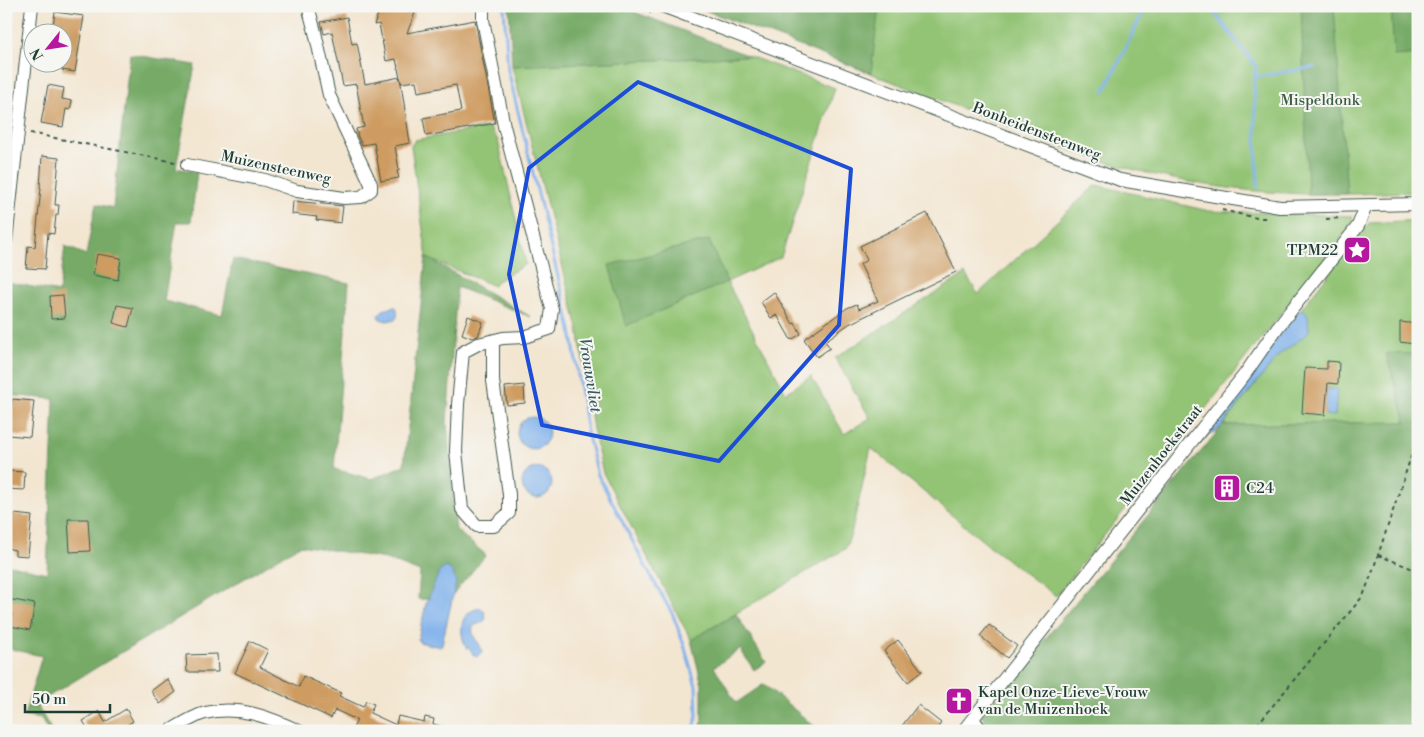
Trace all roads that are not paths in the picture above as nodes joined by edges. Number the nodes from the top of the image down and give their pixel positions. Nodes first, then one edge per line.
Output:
1 (32, 6) edge
2 (308, 6) edge
3 (483, 6) edge
4 (662, 6) edge
5 (187, 165) road end
6 (1418, 204) edge
7 (1366, 206) junction
8 (6, 241) edge
9 (493, 341) junction
10 (973, 719) junction
11 (170, 731) edge
12 (300, 731) edge
13 (963, 731) edge
14 (982, 731) edge

1 - 8 street
2 - 5 street, Muizensteenweg
3 - 9 street
4 - 7 street, Bonheidensteenweg
6 - 7 street, Bonheidensteenweg
7 - 10 street, Muizenhoekstraat
9 - 9 street
10 - 13 street, Muizenhoekstraat
10 - 14 street
11 - 12 street

